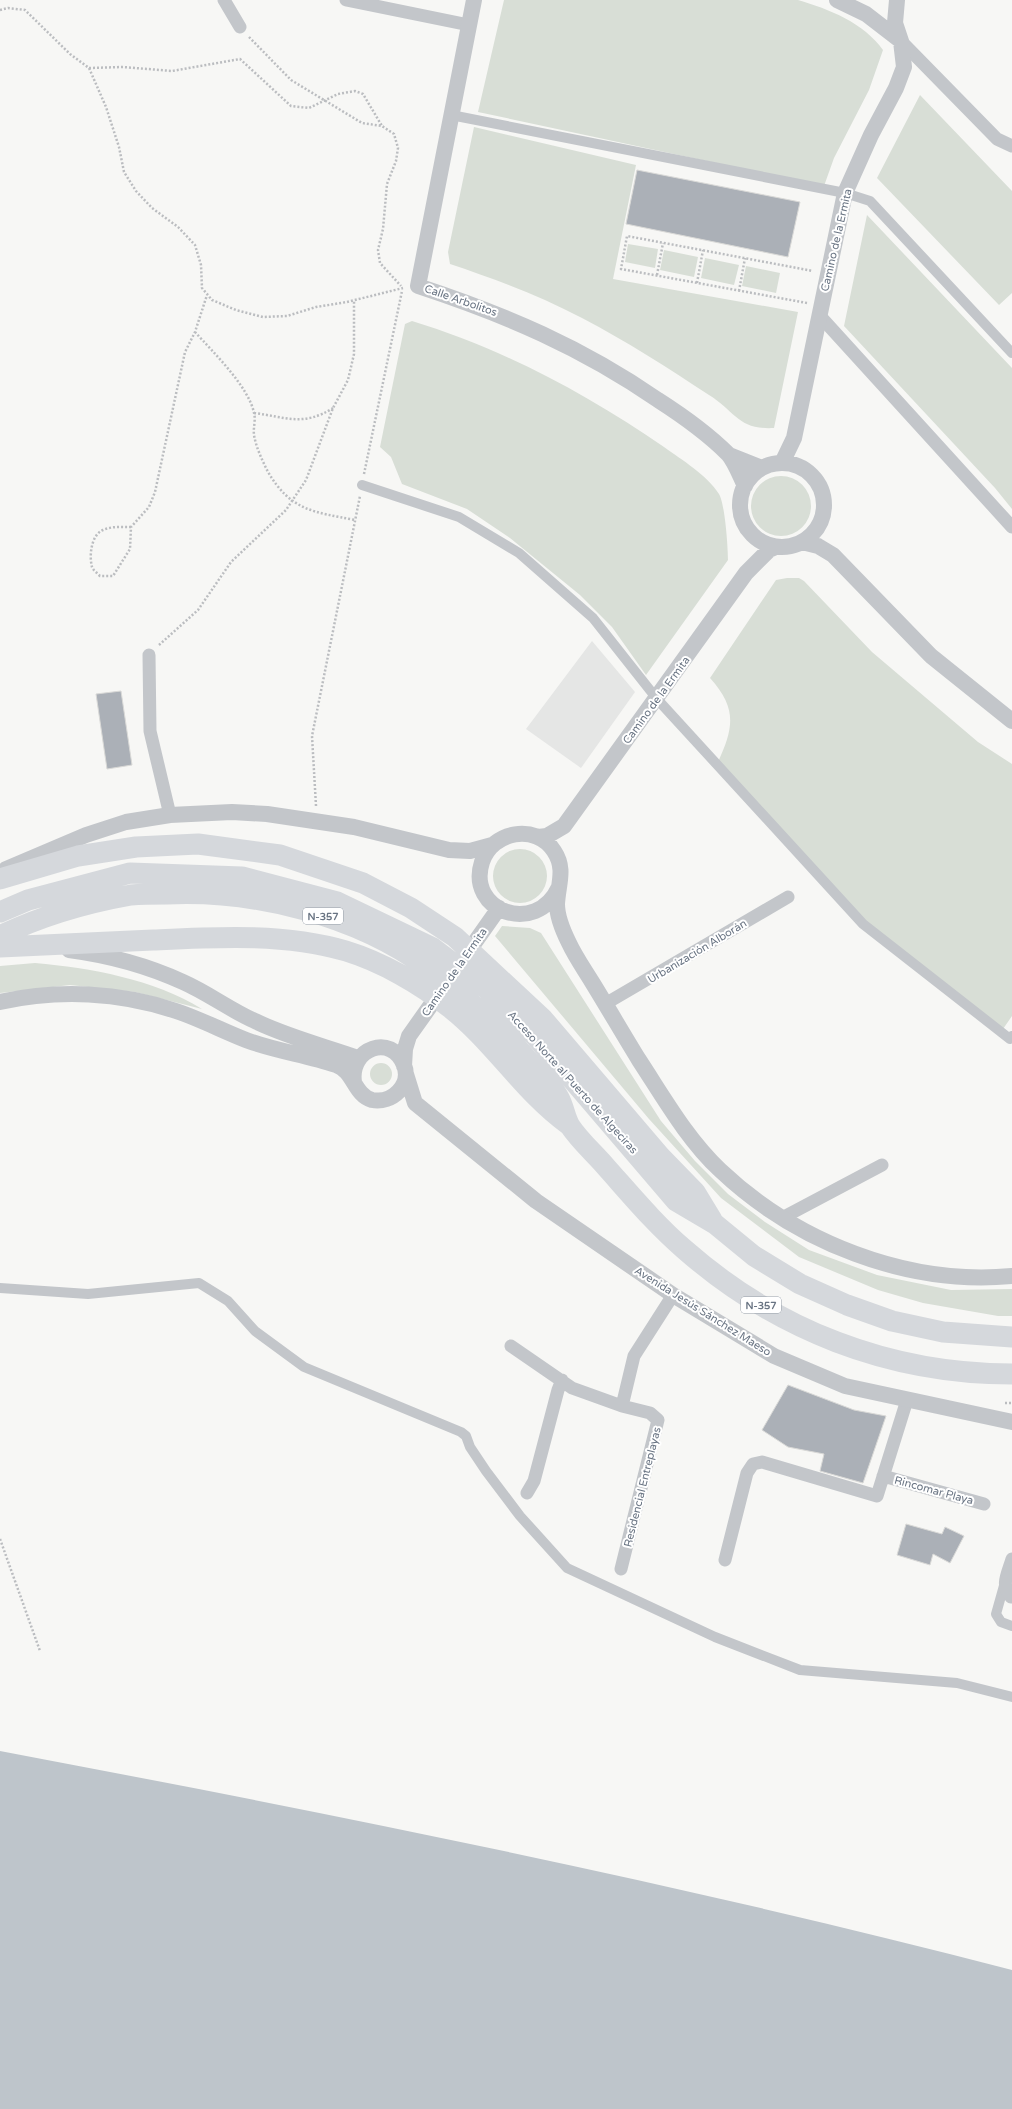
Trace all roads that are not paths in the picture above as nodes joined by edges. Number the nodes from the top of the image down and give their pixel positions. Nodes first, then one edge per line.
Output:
1 (224, 0) edge
2 (346, 0) edge
3 (474, 0) edge
4 (837, 0) edge
5 (897, 0) edge
6 (469, 25) junction
7 (240, 27) road end
8 (901, 42) junction
9 (451, 115) junction
10 (1012, 146) edge
11 (845, 193) junction
12 (820, 310) junction
13 (1012, 352) edge
14 (794, 438) junction
15 (729, 455) junction
16 (782, 463) junction
17 (802, 467) junction
18 (762, 468) junction
19 (362, 485) road end
20 (745, 486) junction
21 (822, 519) junction
22 (1012, 527) edge
23 (755, 537) junction
24 (802, 542) junction
25 (776, 547) junction
26 (833, 555) junction
27 (746, 573) junction
28 (149, 655) road end
29 (657, 699) junction
30 (1012, 721) edge
31 (170, 815) junction
32 (564, 826) junction
33 (538, 837) junction
34 (492, 844) junction
35 (558, 858) junction
36 (0, 872) edge
37 (0, 879) edge
38 (559, 887) junction
39 (788, 897) dead end
40 (499, 908) junction
41 (0, 912) edge
42 (0, 936) edge
43 (33, 945) junction
44 (0, 947) edge
45 (0, 1002) edge
46 (605, 1004) junction
47 (412, 1033) junction
48 (1012, 1036) edge
49 (380, 1047) junction
50 (358, 1058) junction
51 (405, 1070) junction
52 (354, 1082) junction
53 (387, 1100) junction
54 (415, 1103) junction
55 (569, 1125) junction
56 (882, 1165) dead end
57 (782, 1218) junction
58 (715, 1224) junction
59 (1012, 1276) edge
60 (0, 1288) edge
61 (673, 1295) junction
62 (1012, 1337) edge
63 (511, 1346) dead end
64 (1012, 1374) edge
65 (562, 1380) junction
66 (907, 1400) junction
67 (622, 1406) junction
68 (1012, 1422) edge
69 (883, 1476) junction
70 (527, 1493) dead end
71 (984, 1504) dead end
72 (1012, 1559) edge
73 (725, 1560) dead end
74 (621, 1570) dead end
75 (1004, 1582) junction
76 (1011, 1597) edge
77 (1012, 1626) edge
78 (1012, 1697) edge

1 - 7 street
2 - 6 street
3 - 6 street, Calle Arbolitos
4 - 8 street
5 - 8 street, Camino de la Ermita
6 - 9 street, Calle Arbolitos
8 - 10 street
8 - 11 street, Camino de la Ermita
9 - 11 street
9 - 15 street, Calle Arbolitos
11 - 12 street, Camino de la Ermita
11 - 13 street
12 - 14 street, Camino de la Ermita
12 - 22 street
14 - 16 street, Camino de la Ermita
14 - 17 street
15 - 18 street, Calle Arbolitos
15 - 20 street, Calle Arbolitos
16 - 17 street
16 - 18 street
17 - 21 street
18 - 20 street
19 - 29 street
20 - 23 street
21 - 24 street
21 - 26 street
23 - 25 street
23 - 27 street, Camino de la Ermita
24 - 25 street
24 - 26 street
25 - 27 street, Camino de la Ermita
26 - 30 street
27 - 29 street, Camino de la Ermita
28 - 31 street
29 - 32 street, Camino de la Ermita
29 - 48 street
31 - 34 street
31 - 36 street
32 - 33 street, Camino de la Ermita
32 - 35 street, Camino de la Ermita
33 - 34 street
33 - 35 street
34 - 40 street
35 - 38 street
37 - 58 highway
38 - 40 street
38 - 46 street
39 - 46 street, Urbanización Alborán
40 - 47 street, Camino de la Ermita
41 - 58 highway, Acceso Norte al Puerto de Algeciras / N-357
42 - 55 highway, Acceso Norte al Puerto de Algeciras / N-357
43 - 44 highway
43 - 50 street
43 - 55 highway
45 - 52 street
46 - 57 street
47 - 49 street
47 - 51 street, Camino de la Ermita
49 - 50 street
49 - 51 street
50 - 52 street
51 - 53 street
51 - 54 street
52 - 53 street
53 - 54 street
54 - 61 street, Avenida Jesús Sánchez Maeso
55 - 64 highway, Acceso Norte al Puerto de Algeciras / N-357
56 - 57 street
57 - 59 street
58 - 62 highway, Acceso Norte al Puerto de Algeciras / N-357
60 - 78 street
61 - 66 street, Avenida Jesús Sánchez Maeso
61 - 67 street
63 - 65 street, Residencial Entreplayas
65 - 67 street, Residencial Entreplayas
65 - 70 street
66 - 68 street, Avenida Jesús Sánchez Maeso
66 - 69 street
67 - 74 street, Residencial Entreplayas
69 - 71 street, Rincomar Playa
69 - 73 street
72 - 75 street
75 - 76 street
75 - 77 street

